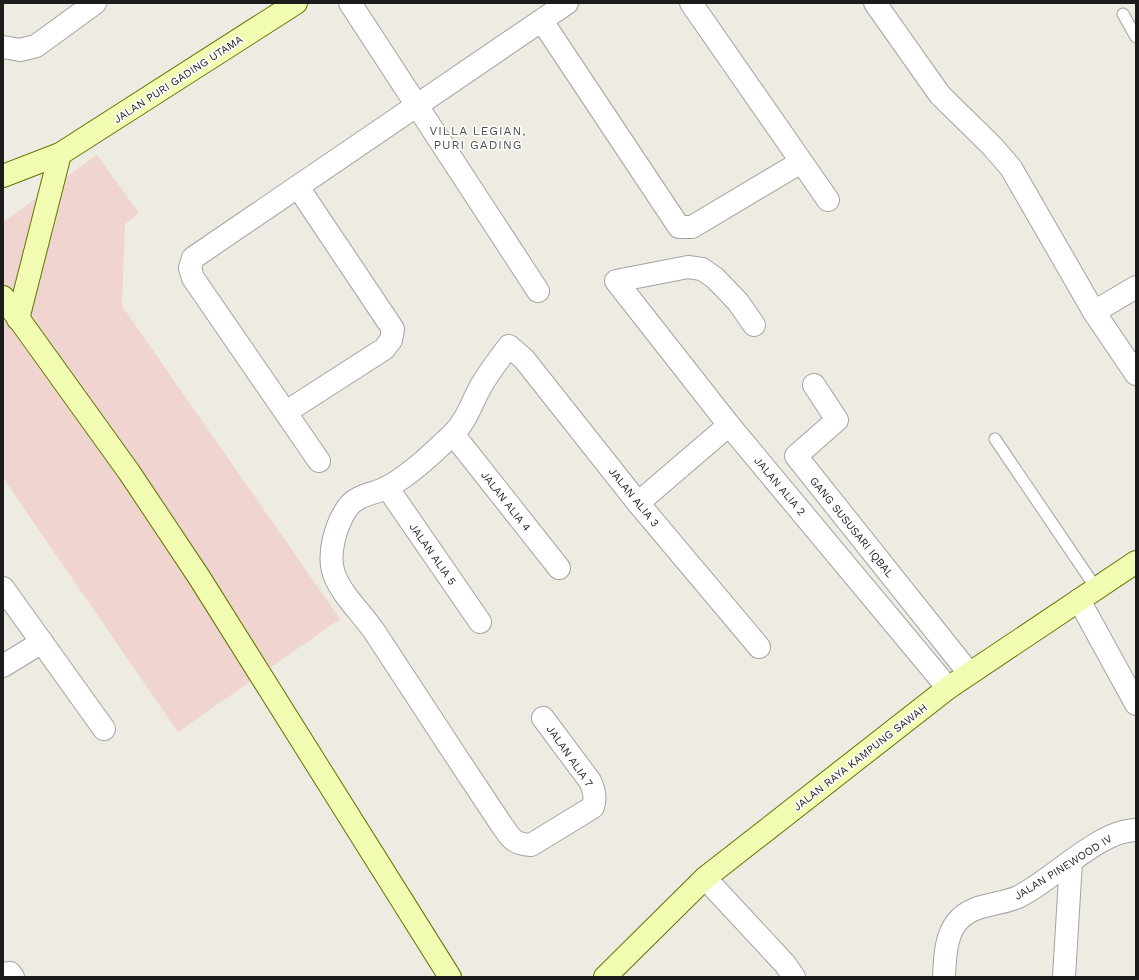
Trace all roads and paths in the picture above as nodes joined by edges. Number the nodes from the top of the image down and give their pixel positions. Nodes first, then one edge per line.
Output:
1 (296, 3) edge
2 (350, 3) edge
3 (566, 3) edge
4 (690, 3) edge
5 (875, 3) edge
6 (90, 4) edge
7 (1124, 14) dead end
8 (542, 21) junction
9 (1136, 37) edge
10 (11, 48) edge
11 (3, 64) edge
12 (417, 106) junction
13 (60, 154) junction
14 (801, 162) junction
15 (3, 176) edge
16 (298, 187) junction
17 (828, 200) dead end
18 (1136, 287) edge
19 (538, 291) dead end
20 (3, 297) edge
21 (1094, 312) junction
22 (18, 319) junction
23 (754, 325) dead end
24 (1136, 374) edge
25 (814, 385) dead end
26 (286, 412) junction
27 (729, 425) junction
28 (453, 434) junction
29 (995, 439) dead end
30 (319, 461) dead end
31 (387, 487) junction
32 (638, 503) junction
33 (1136, 562) edge
34 (559, 568) dead end
35 (3, 588) edge
36 (1087, 594) junction
37 (480, 622) dead end
38 (42, 642) junction
39 (760, 648) dead end
40 (3, 666) edge
41 (969, 674) junction
42 (1129, 675) edge
43 (948, 688) junction
44 (1136, 704) edge
45 (543, 718) dead end
46 (104, 729) dead end
47 (1136, 830) edge
48 (1071, 861) junction
49 (705, 878) junction
50 (3, 974) edge
51 (13, 977) edge
52 (450, 977) edge
53 (604, 977) edge
54 (794, 977) edge
55 (944, 977) edge
56 (1064, 977) edge

1 - 13 street, JALAN PURI GADING UTAMA
2 - 12 street
3 - 8 street
4 - 14 street
5 - 21 street
6 - 10 street
7 - 9 lane
8 - 12 street
8 - 14 street
10 - 11 street
12 - 16 street
12 - 19 street
13 - 15 street, JALAN PURI GADING UTAMA
13 - 22 street
14 - 17 street
16 - 26 street
16 - 26 street
18 - 21 street
20 - 22 street
21 - 24 street
22 - 52 street
23 - 27 street, JALAN ALIA 2
25 - 41 street, GANG SUSUSARI IQBAL
26 - 30 street
27 - 32 street
27 - 43 street, JALAN ALIA 2
28 - 31 street
28 - 32 street, JALAN ALIA 3
28 - 34 street, JALAN ALIA 4
29 - 36 lane
31 - 37 street, JALAN ALIA 5
31 - 45 street, JALAN ALIA 7
32 - 39 street, JALAN ALIA 3
33 - 36 street, JALAN RAYA KAMPUNG SAWAH
35 - 38 street
36 - 41 street, JALAN RAYA KAMPUNG SAWAH
36 - 42 street
38 - 40 street
38 - 46 street
41 - 43 street, JALAN RAYA KAMPUNG SAWAH
42 - 44 street
43 - 49 street, JALAN RAYA KAMPUNG SAWAH
47 - 48 street, JALAN PINEWOOD IV
48 - 55 street, JALAN PINEWOOD IV
48 - 56 street
49 - 53 street, JALAN RAYA KAMPUNG SAWAH
49 - 54 street
50 - 51 street

